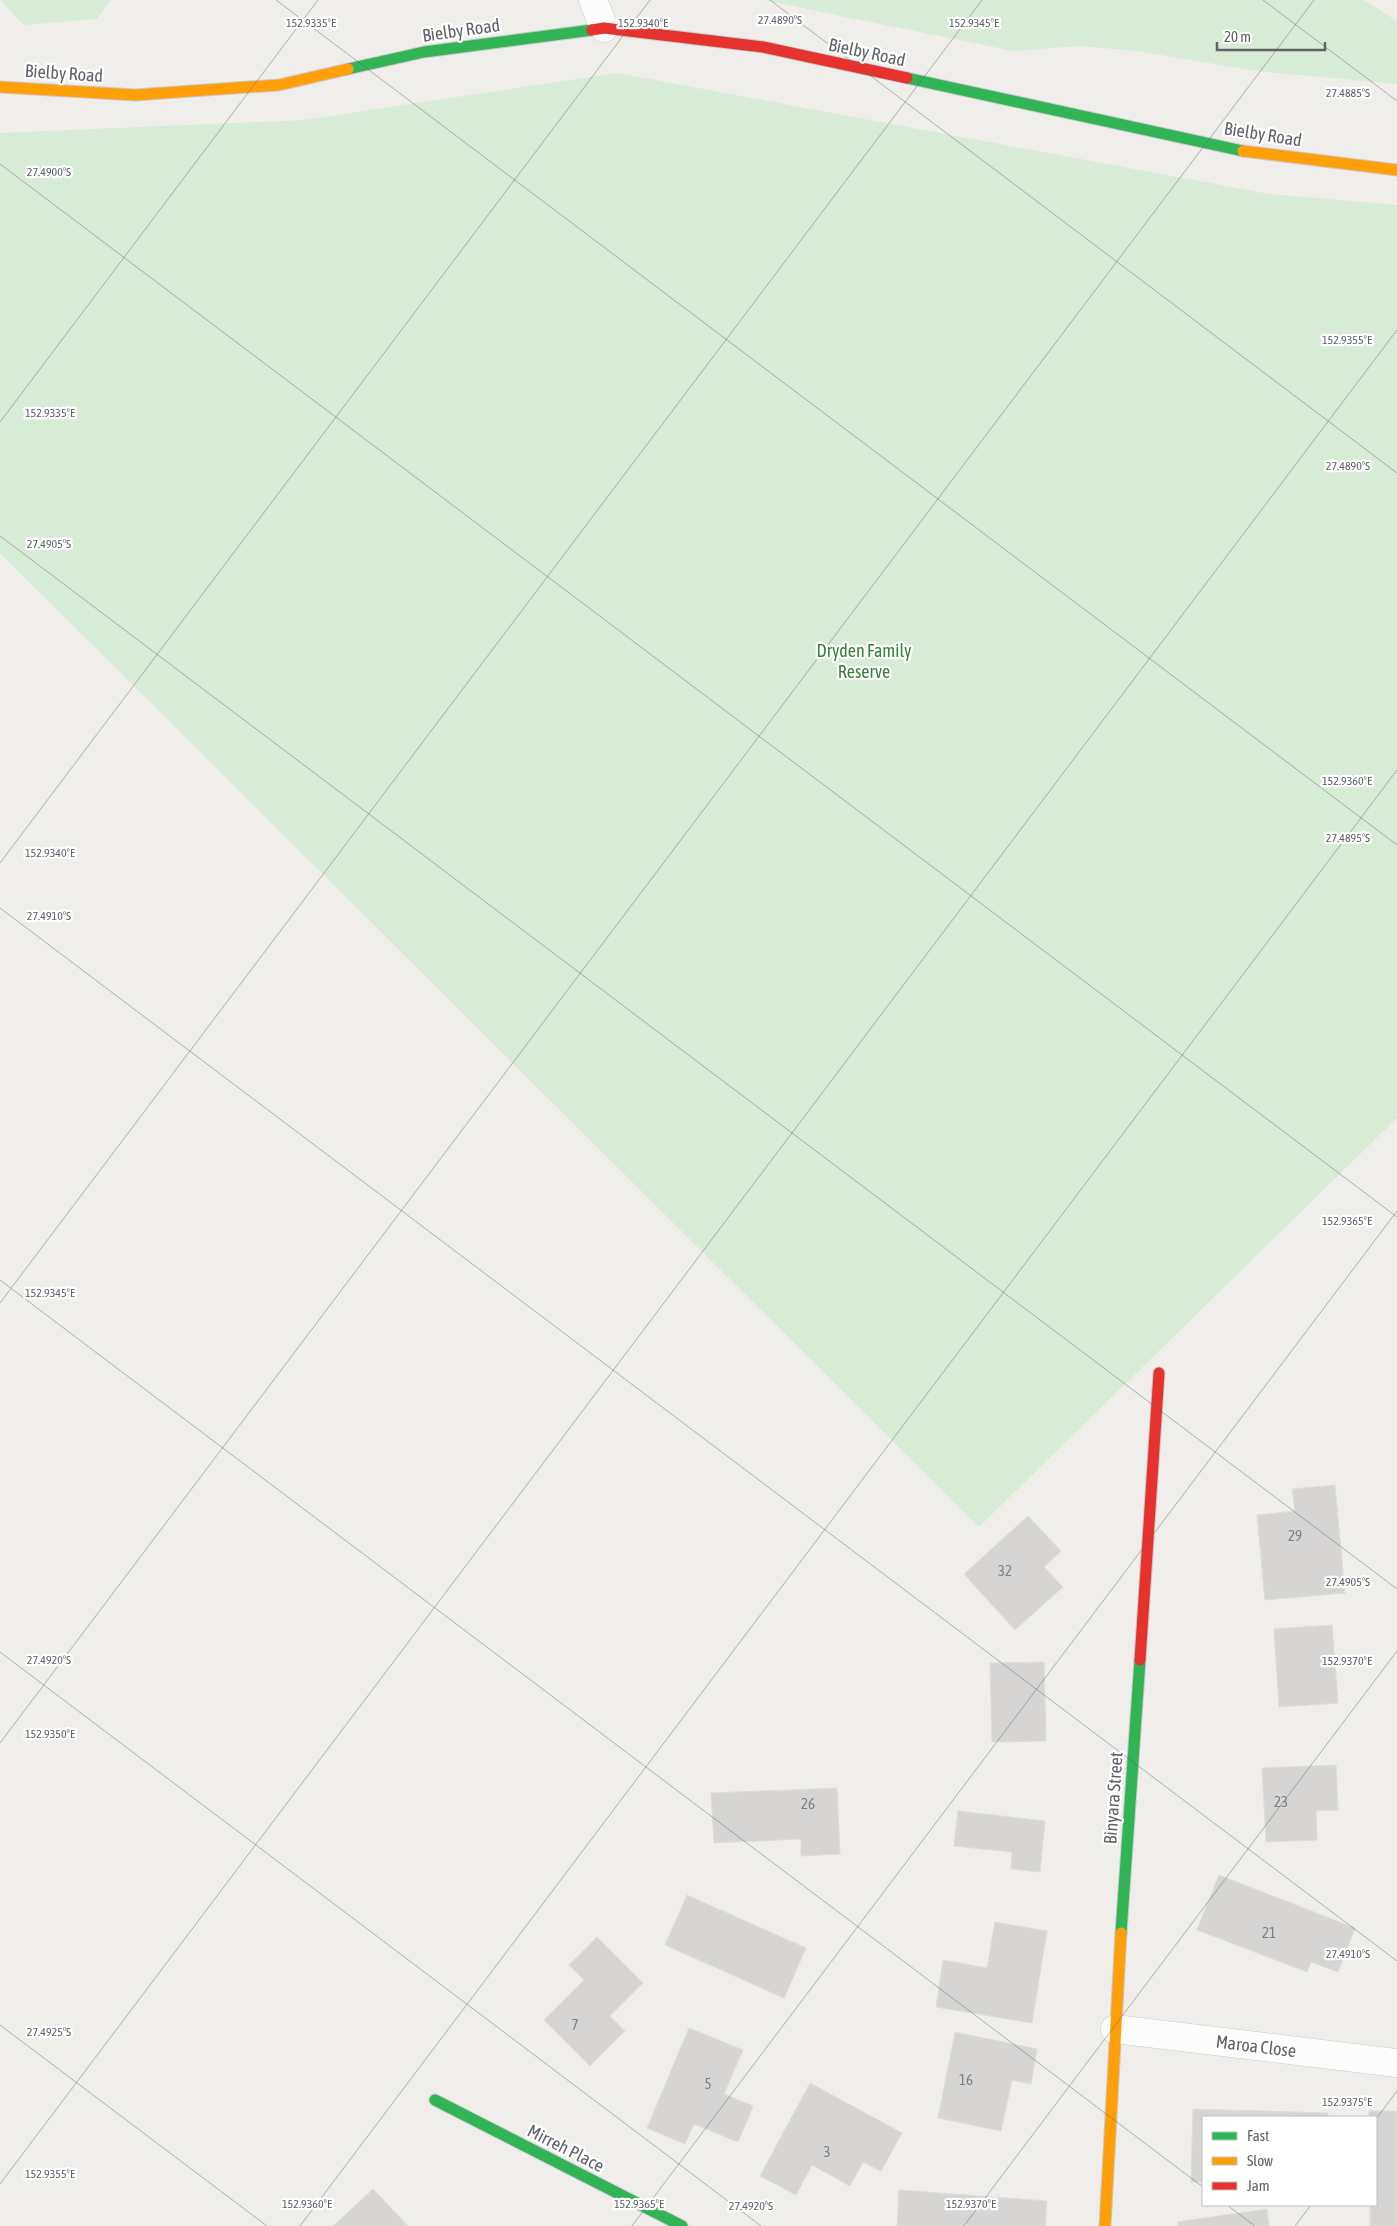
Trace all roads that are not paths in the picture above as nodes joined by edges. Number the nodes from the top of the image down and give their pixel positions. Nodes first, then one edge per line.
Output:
1 (593, 0) edge
2 (604, 28) junction
3 (0, 87) edge
4 (1397, 170) edge
5 (1159, 1374) dead end
6 (1115, 2029) junction
7 (1397, 2063) edge
8 (435, 2100) dead end
9 (682, 2226) edge
10 (1105, 2226) edge

1 - 2 street
2 - 3 street, Bielby Road
2 - 4 street, Bielby Road
5 - 6 street, Binyara Street
6 - 7 street, Maroa Close
6 - 10 street, Binyara Street
8 - 9 street, Mirreh Place

